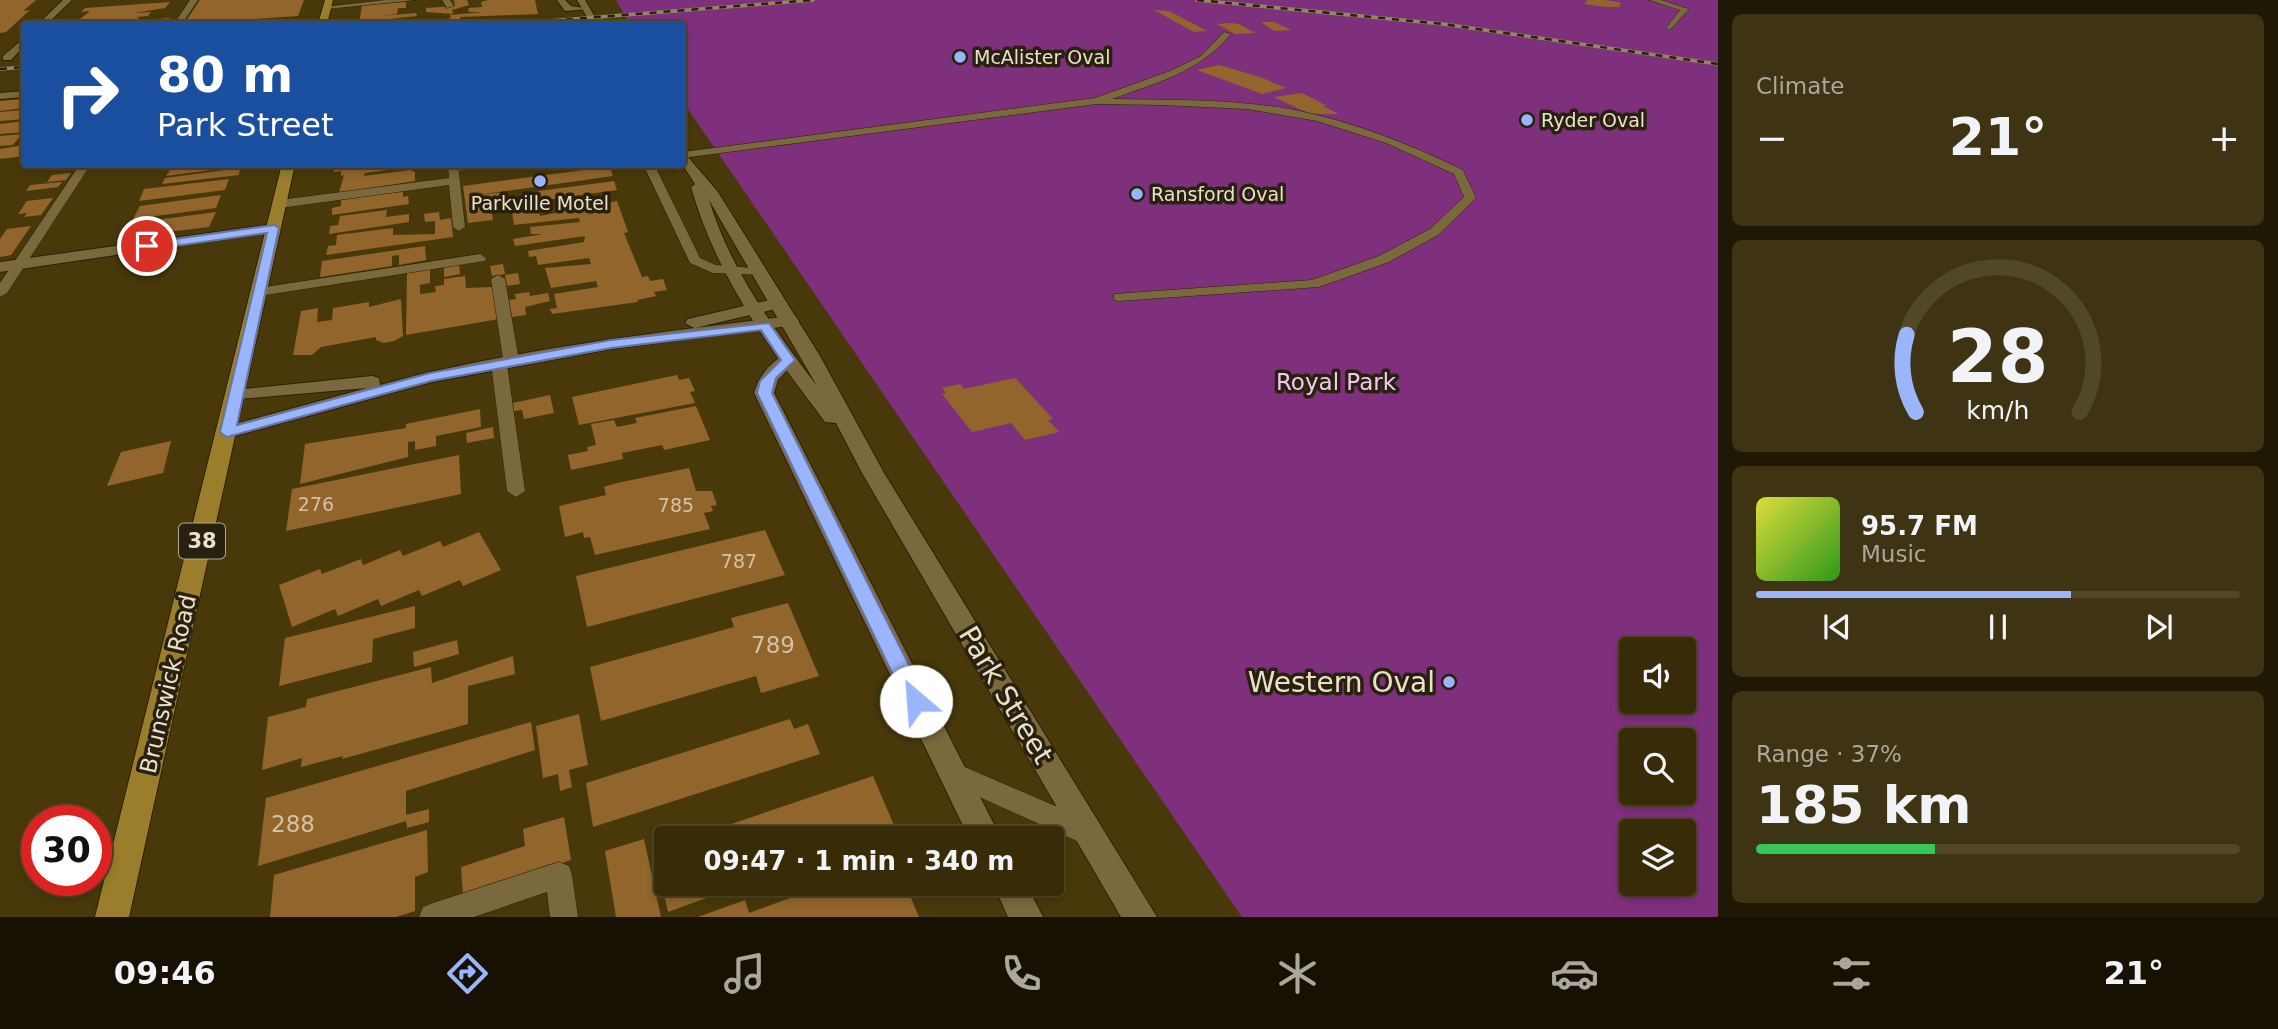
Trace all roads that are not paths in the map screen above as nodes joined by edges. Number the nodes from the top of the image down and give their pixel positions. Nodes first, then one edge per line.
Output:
1 (68, 0) edge
2 (194, 0) edge
3 (412, 0) edge
4 (561, 0) edge
5 (1653, 0) edge
6 (328, 3) edge
7 (583, 5) edge
8 (45, 21) edge
9 (180, 21) edge
10 (323, 21) edge
11 (593, 21) edge
12 (1670, 29) dead end
13 (1227, 34) dead end
14 (21, 44) edge
15 (7, 58) dead end
16 (21, 94) edge
17 (0, 96) edge
18 (1097, 101) junction
19 (686, 162) edge
20 (83, 168) edge
21 (288, 168) edge
22 (453, 168) edge
23 (650, 168) edge
24 (454, 181) junction
25 (280, 204) junction
26 (459, 227) dead end
27 (274, 228) junction
28 (480, 258) dead end
29 (19, 264) junction
30 (0, 267) edge
31 (734, 272) junction
32 (760, 272) junction
33 (498, 279) dead end
34 (259, 292) junction
35 (0, 293) edge
36 (1119, 298) dead end
37 (778, 303) junction
38 (754, 308) junction
39 (790, 321) junction
40 (765, 326) junction
41 (611, 344) junction
42 (788, 360) junction
43 (505, 362) junction
44 (430, 377) junction
45 (235, 396) junction
46 (227, 432) junction
47 (873, 473) junction
48 (516, 491) dead end
49 (951, 772) junction
50 (979, 826) edge
51 (1088, 833) junction
52 (1015, 896) edge
53 (112, 917) edge
54 (433, 917) edge
55 (564, 917) edge
56 (1026, 917) edge
57 (1140, 917) edge

1 - 8 street
2 - 9 lane
3 - 6 lane
4 - 7 street
5 - 12 lane
6 - 10 main road
7 - 11 street
13 - 18 lane
14 - 15 street
16 - 17 street
18 - 19 lane
18 - 36 lane
19 - 31 street, Park Street
19 - 32 street, Park Street
20 - 29 lane
21 - 25 main road, Brunswick Road / 38
22 - 24 lane
23 - 31 lane
24 - 25 lane
24 - 26 lane
25 - 27 main road, Brunswick Road / 38
27 - 29 street
27 - 34 main road, Brunswick Road / 38
28 - 34 lane
29 - 30 street
29 - 35 lane
31 - 32 lane
31 - 38 street, Park Street
32 - 37 street, Park Street
33 - 43 lane
34 - 45 main road, Brunswick Road / 38
37 - 38 street
37 - 39 street, Park Street
38 - 40 street, Park Street
38 - 41 street
39 - 40 street
39 - 47 street, Park Street
40 - 41 street
40 - 42 street, Park Street
41 - 43 street
42 - 47 street, Park Street
42 - 49 street
43 - 44 street
43 - 48 lane
44 - 45 street
44 - 46 street
45 - 46 main road, Brunswick Road / 38
46 - 53 main road, Brunswick Road / 38
47 - 51 street, Park Street
49 - 50 street
49 - 51 lane
51 - 57 street, Park Street
52 - 56 street
54 - 55 lane

